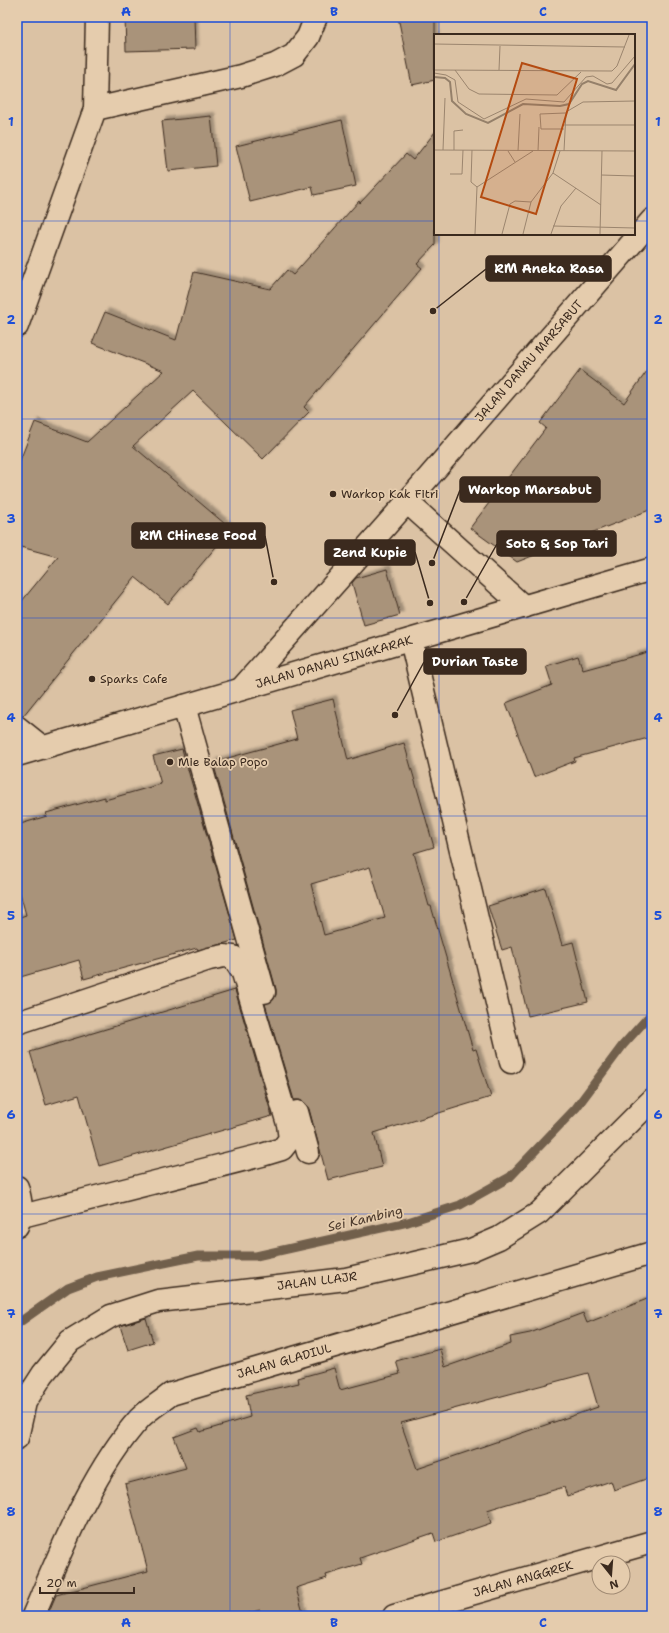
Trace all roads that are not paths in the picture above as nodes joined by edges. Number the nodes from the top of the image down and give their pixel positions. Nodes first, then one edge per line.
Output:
1 (97, 17) edge
2 (316, 17) edge
3 (95, 109) junction
4 (652, 220) edge
5 (17, 326) edge
6 (407, 502) junction
7 (652, 569) edge
8 (524, 607) junction
9 (410, 640) junction
10 (241, 689) junction
11 (184, 706) junction
12 (17, 727) edge
13 (42, 748) junction
14 (17, 755) edge
15 (17, 1022) edge
16 (511, 1062) dead end
17 (652, 1100) edge
18 (308, 1152) dead end
19 (17, 1186) edge
20 (19, 1221) edge
21 (652, 1253) edge
22 (17, 1438) edge
23 (652, 1542) edge
24 (33, 1616) edge
25 (394, 1616) edge

1 - 3 street
2 - 3 street
3 - 5 street
4 - 6 street, JALAN DANAU MARSABUT
6 - 8 street
6 - 10 street, JALAN DANAU MARSABUT
7 - 8 street, JALAN DANAU SINGKARAK
8 - 9 street, JALAN DANAU SINGKARAK
9 - 10 street, JALAN DANAU SINGKARAK
9 - 16 street
10 - 11 street, JALAN DANAU SINGKARAK
11 - 13 street, JALAN DANAU SINGKARAK
11 - 18 street
12 - 13 street
13 - 14 street, JALAN DANAU SINGKARAK
15 - 20 street
17 - 22 street, JALAN LLAJR
19 - 20 street
21 - 24 street, JALAN GLADIUL
23 - 25 street, JALAN ANGGREK

